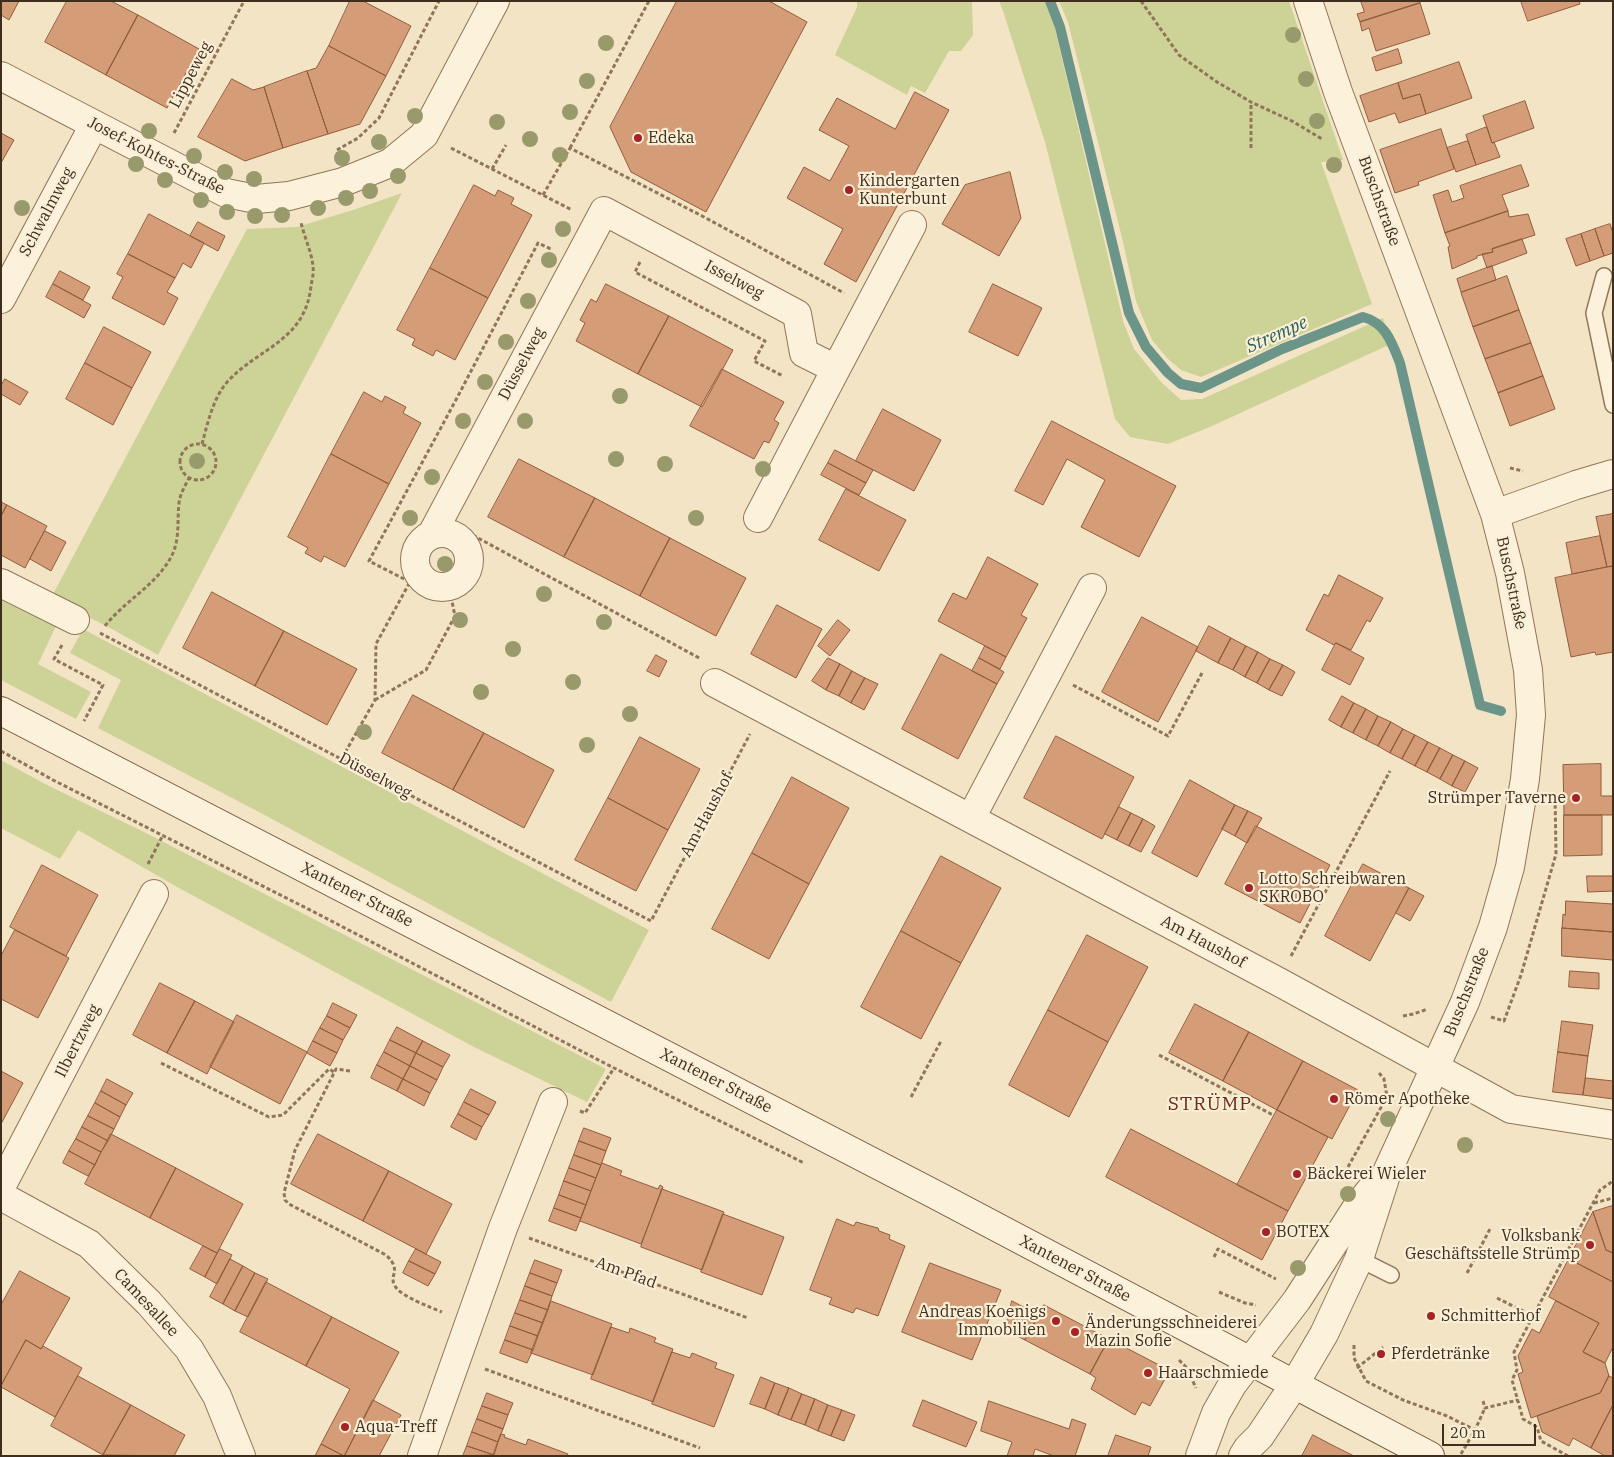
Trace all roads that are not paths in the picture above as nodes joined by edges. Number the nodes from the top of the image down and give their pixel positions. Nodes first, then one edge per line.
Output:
1 (494, 1) edge
2 (1308, 1) edge
3 (1, 76) edge
4 (94, 125) junction
5 (601, 218) joint
6 (912, 225) dead end
7 (1604, 276) dead end
8 (1, 299) edge
9 (836, 369) junction
10 (1613, 405) edge
11 (1613, 474) edge
12 (1495, 514) junction
13 (758, 518) dead end
14 (436, 526) junction
15 (1, 583) edge
16 (1092, 588) dead end
17 (75, 620) road end
18 (715, 683) road end
19 (1, 711) edge
20 (971, 818) junction
21 (154, 894) dead end
22 (1435, 1068) junction
23 (553, 1102) road end
24 (1613, 1125) edge
25 (1387, 1172) junction
26 (1, 1187) edge
27 (1, 1196) edge
28 (1358, 1260) junction
29 (1391, 1275) dead end
30 (1250, 1361) junction
31 (1294, 1385) junction
32 (241, 1456) edge
33 (422, 1456) edge
34 (1200, 1456) edge
35 (1243, 1456) edge
36 (1430, 1456) edge

1 - 4 street, Josef-Kohtes-Straße
2 - 12 street, Buschstraße
3 - 4 street, Josef-Kohtes-Straße
4 - 8 street, Schwalmweg
5 - 9 street, Isselweg
5 - 14 street, Düsselweg
6 - 9 street
7 - 10 lane
9 - 13 street
11 - 12 street
12 - 22 street, Buschstraße
14 - 14 street, Düsselweg
15 - 17 street
16 - 20 street
18 - 20 street, Am Haushof
19 - 30 street, Xantener Straße
20 - 22 street, Am Haushof
21 - 26 street, Ilbertzweg
22 - 24 street, Am Haushof
22 - 25 street, Buschstraße
23 - 33 street
25 - 28 street, Buschstraße
25 - 30 street, Buschstraße
27 - 32 street, Camesallee
28 - 29 lane
28 - 31 street, Buschstraße
30 - 31 street, Xantener Straße
30 - 34 street, Buschstraße
31 - 35 street, Buschstraße
31 - 36 street, Xantener Straße

